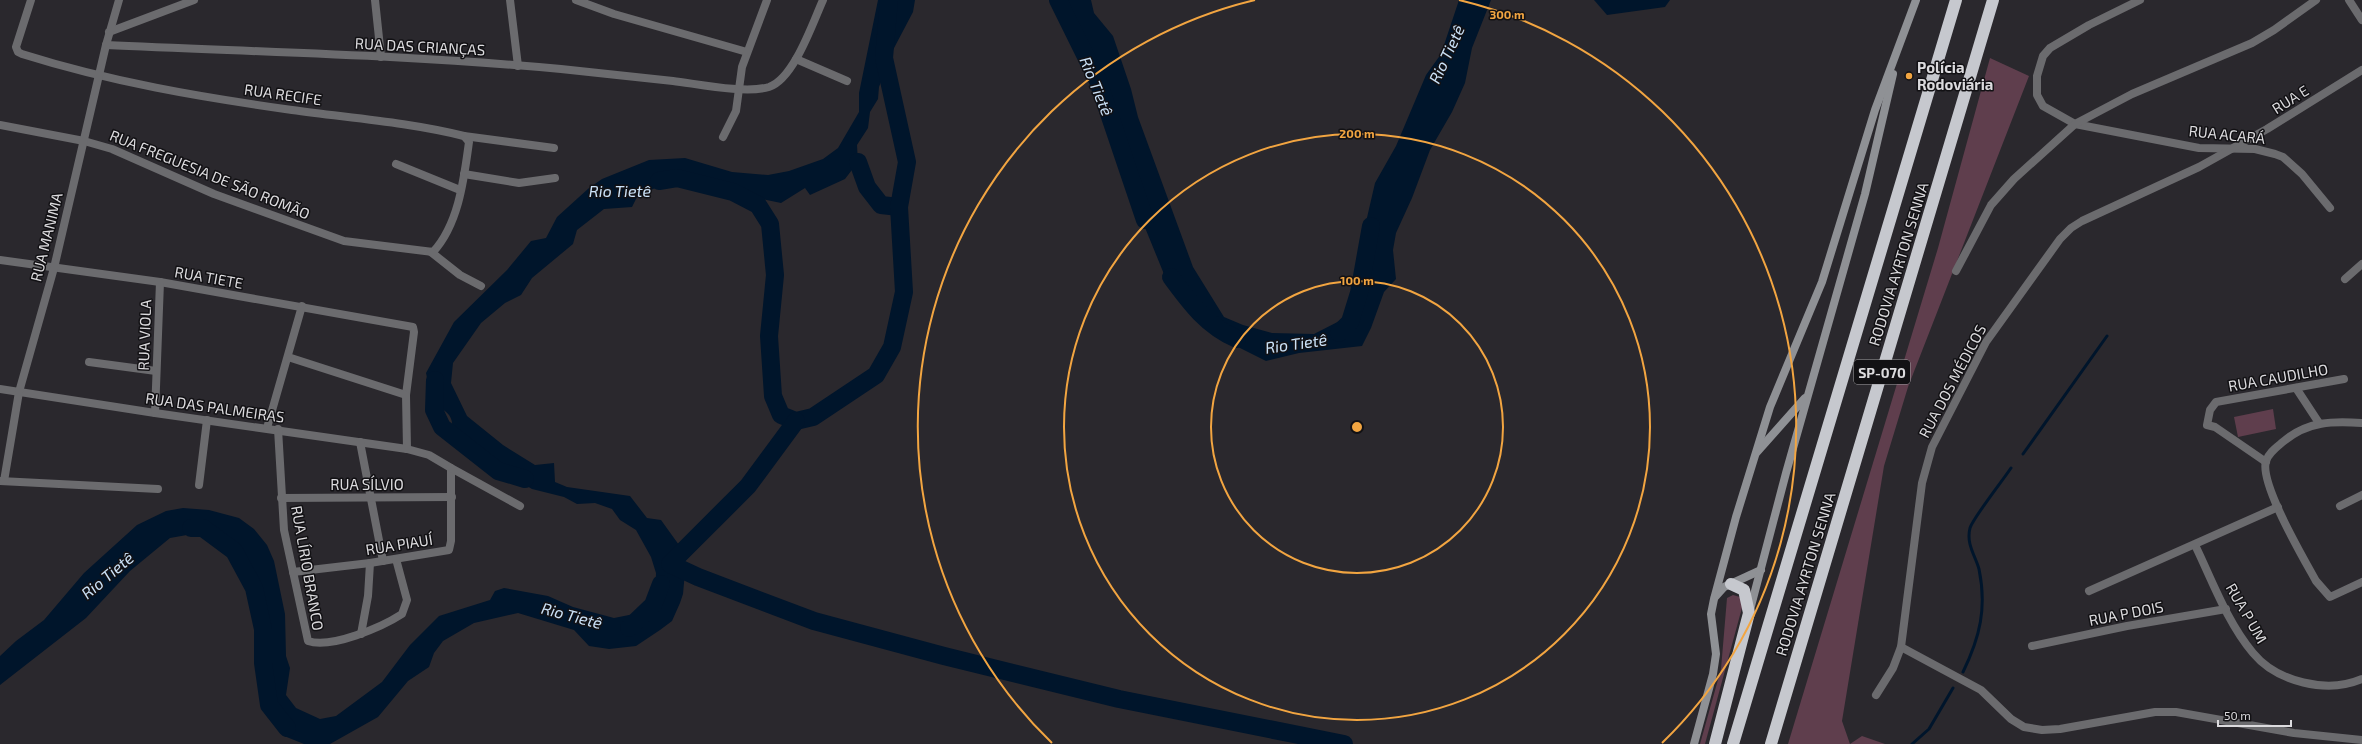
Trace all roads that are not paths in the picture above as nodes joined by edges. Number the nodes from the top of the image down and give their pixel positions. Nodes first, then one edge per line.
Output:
1 (31, 0) edge
2 (119, 0) edge
3 (194, 0) edge
4 (375, 0) edge
5 (510, 0) edge
6 (576, 0) edge
7 (767, 0) edge
8 (823, 0) edge
9 (1916, 0) edge
10 (1956, 0) edge
11 (1993, 0) edge
12 (2140, 0) edge
13 (2316, 0) edge
14 (2349, 0) edge
15 (2362, 20) edge
16 (109, 32) junction
17 (1900, 44) junction
18 (106, 45) junction
19 (747, 52) junction
20 (381, 57) junction
21 (796, 59) junction
22 (518, 66) junction
23 (2362, 70) edge
24 (98, 77) junction
25 (847, 81) dead end
26 (735, 89) junction
27 (2075, 124) junction
28 (0, 125) edge
29 (723, 137) dead end
30 (466, 138) junction
31 (84, 141) junction
32 (554, 148) dead end
33 (2231, 149) junction
34 (396, 164) dead end
35 (464, 174) junction
36 (555, 178) dead end
37 (460, 190) junction
38 (2330, 208) dead end
39 (431, 252) junction
40 (0, 260) edge
41 (2362, 264) edge
42 (54, 268) junction
43 (1956, 271) dead end
44 (2345, 279) dead end
45 (160, 282) junction
46 (481, 286) dead end
47 (302, 306) junction
48 (288, 357) junction
49 (89, 362) dead end
50 (156, 371) junction
51 (2344, 379) dead end
52 (2296, 388) junction
53 (0, 389) edge
54 (19, 392) junction
55 (406, 395) junction
56 (1807, 396) junction
57 (155, 413) junction
58 (207, 420) junction
59 (2319, 423) junction
60 (2362, 423) edge
61 (267, 428) junction
62 (278, 429) junction
63 (360, 442) junction
64 (406, 449) junction
65 (1755, 454) junction
66 (2266, 462) junction
67 (452, 468) junction
68 (2, 481) edge
69 (199, 485) dead end
70 (158, 489) dead end
71 (2362, 495) edge
72 (452, 497) junction
73 (282, 498) junction
74 (370, 498) junction
75 (520, 506) dead end
76 (2278, 506) junction
77 (2340, 506) dead end
78 (2195, 545) junction
79 (396, 559) junction
80 (383, 561) junction
81 (370, 563) junction
82 (1761, 570) junction
83 (293, 572) junction
84 (2362, 582) edge
85 (1731, 584) junction
86 (2090, 591) dead end
87 (1815, 596) junction
88 (1714, 599) junction
89 (2226, 609) junction
90 (1749, 613) junction
91 (361, 634) junction
92 (2032, 646) dead end
93 (1901, 647) junction
94 (2362, 679) edge
95 (1876, 695) dead end
96 (2362, 740) edge
97 (1694, 744) edge
98 (1715, 744) edge
99 (1734, 744) edge
100 (1771, 744) edge
101 (1779, 744) edge

1 - 24 street, RUA RECIFE
2 - 16 street, RUA MANIMA
3 - 16 street
4 - 20 street
5 - 22 street
6 - 19 street
7 - 19 street
8 - 21 street, RUA DAS CRIANÇAS
9 - 17 street
10 - 99 highway, RODOVIA AYRTON SENNA / SP-070
11 - 87 highway, RODOVIA AYRTON SENNA / SP-070
12 - 27 street, RUA ACARÁ
13 - 27 street
14 - 15 street
16 - 18 street, RUA MANIMA
17 - 56 street
17 - 65 street
18 - 20 street, RUA DAS CRIANÇAS
18 - 24 street, RUA MANIMA
19 - 26 street
20 - 22 street, RUA DAS CRIANÇAS
21 - 25 street
21 - 26 street, RUA DAS CRIANÇAS
22 - 26 street, RUA DAS CRIANÇAS
23 - 33 street, RUA E
24 - 30 street, RUA RECIFE
24 - 31 street, RUA MANIMA
26 - 29 street
27 - 33 street, RUA ACARÁ
27 - 43 street
28 - 31 street, RUA FREGUESIA DE SÃO ROMÃO
30 - 32 street, RUA RECIFE
30 - 35 street
31 - 39 street, RUA FREGUESIA DE SÃO ROMÃO
31 - 42 street, RUA MANIMA
33 - 38 street, RUA ACARÁ
33 - 93 street, RUA DOS MÉDICOS
34 - 37 street
35 - 36 street
35 - 37 street
37 - 39 street
39 - 46 street
40 - 42 street, RUA TIETE
41 - 44 street
42 - 45 street, RUA TIETE
42 - 54 street, RUA MANIMA
45 - 47 street, RUA TIETE
45 - 50 street, RUA VIOLA
47 - 48 street
47 - 55 street, RUA TIETE
48 - 55 street
48 - 61 street
49 - 50 street
50 - 57 street, RUA VIOLA
51 - 52 street, RUA CAUDILHO
52 - 59 street
52 - 66 street, RUA CAUDILHO
53 - 54 street, RUA DAS PALMEIRAS
54 - 57 street, RUA DAS PALMEIRAS
54 - 68 street, RUA MANIMA
55 - 64 street
56 - 65 street
56 - 82 street
57 - 58 street, RUA DAS PALMEIRAS
58 - 61 street, RUA DAS PALMEIRAS
58 - 69 street
59 - 60 street
59 - 66 street
61 - 62 street, RUA DAS PALMEIRAS
62 - 63 street, RUA DAS PALMEIRAS
62 - 73 street, RUA LÍRIO BRANCO
63 - 64 street, RUA DAS PALMEIRAS
63 - 74 street
64 - 67 street
65 - 88 street
66 - 76 street
67 - 72 street, RUA PIAUÍ
67 - 75 street
68 - 70 street, RUA MANIMA
71 - 77 street
72 - 74 street, RUA SÍLVIO
72 - 79 street, RUA PIAUÍ
73 - 74 street, RUA SÍLVIO
73 - 83 street, RUA LÍRIO BRANCO
74 - 80 street
76 - 78 street
76 - 84 street
78 - 86 street
78 - 89 street, RUA P UM
79 - 80 street, RUA PIAUÍ
79 - 91 street
80 - 81 street, RUA PIAUÍ
81 - 83 street, RUA PIAUÍ
81 - 91 street
82 - 85 street
82 - 90 street
83 - 91 street, RUA LÍRIO BRANCO
85 - 88 street
85 - 90 highway
87 - 100 highway, RODOVIA AYRTON SENNA / SP-070
87 - 101 highway
88 - 97 street
89 - 92 street, RUA P DOIS
89 - 94 street, RUA P UM
90 - 98 highway
93 - 95 street, RUA DOS MÉDICOS
93 - 96 street

